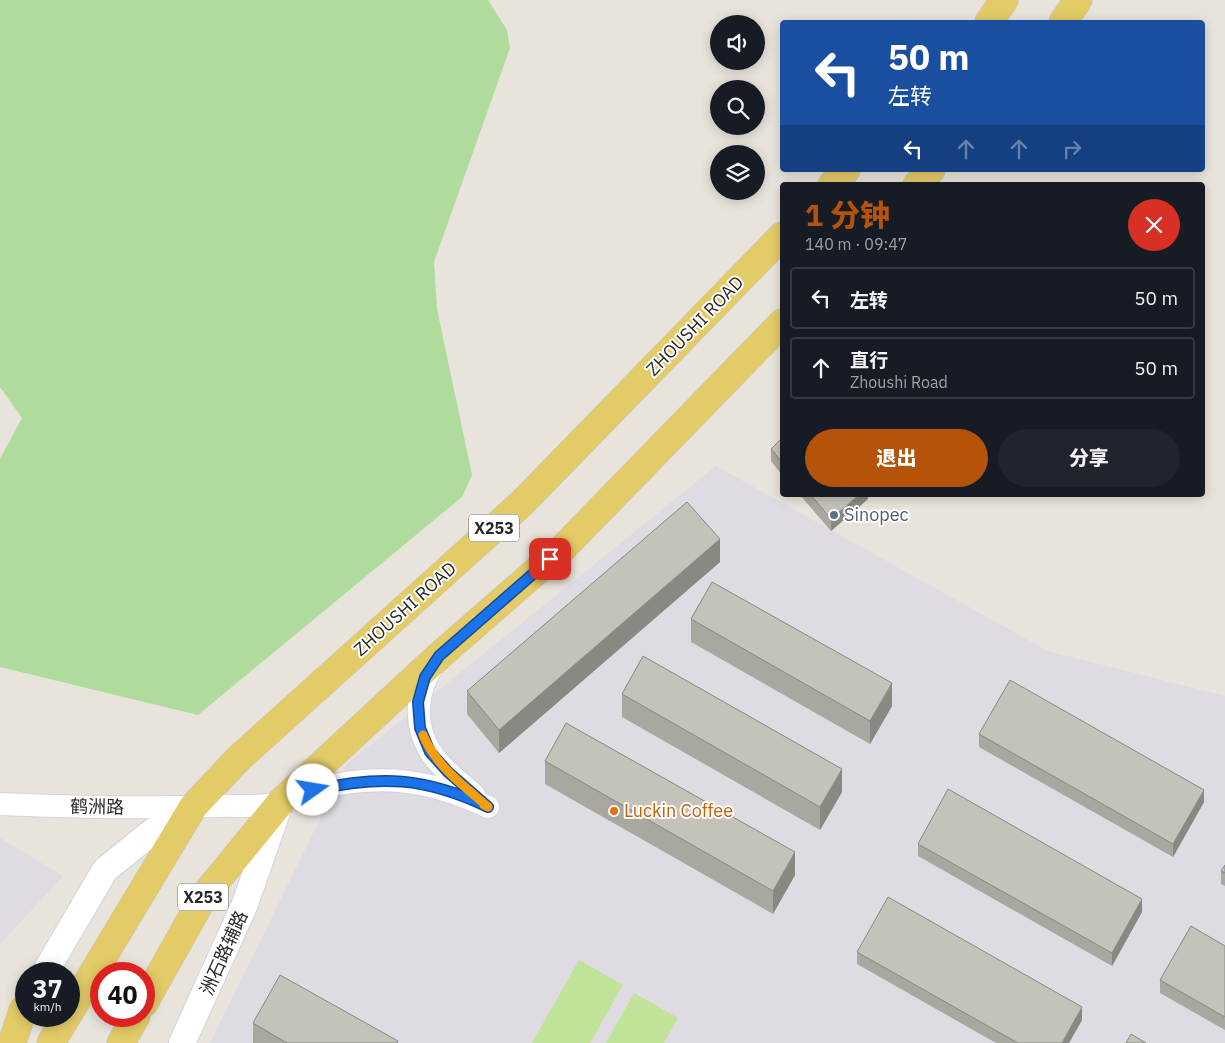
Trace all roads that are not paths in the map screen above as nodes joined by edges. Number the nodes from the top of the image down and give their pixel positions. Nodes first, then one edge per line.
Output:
1 (1004, 0) edge
2 (1078, 0) edge
3 (990, 20) edge
4 (1064, 20) edge
5 (844, 172) edge
6 (930, 172) edge
7 (835, 182) edge
8 (920, 182) edge
9 (780, 238) edge
10 (780, 325) edge
11 (439, 656) junction
12 (280, 803) junction
13 (0, 804) edge
14 (194, 807) junction
15 (51, 962) edge
16 (155, 983) edge
17 (80, 995) edge
18 (15, 1024) edge
19 (18, 1027) edge
20 (60, 1027) edge
21 (130, 1027) edge
22 (4, 1043) edge
23 (12, 1043) edge
24 (51, 1043) edge
25 (121, 1043) edge
26 (182, 1043) edge

1 - 3 main road
2 - 4 main road
5 - 7 main road
6 - 8 main road
9 - 14 main road, ZHOUSHI ROAD / X253
10 - 11 main road, X253
11 - 12 main road, X253
11 - 12 street, 鹤洲路
12 - 14 street, 鹤洲路
12 - 16 main road, X253
12 - 26 main road, 洲石路辅路
13 - 14 street, 鹤洲路
14 - 15 main road
14 - 17 main road, ZHOUSHI ROAD / X253
18 - 22 main road
19 - 23 main road
20 - 24 main road
21 - 25 main road

